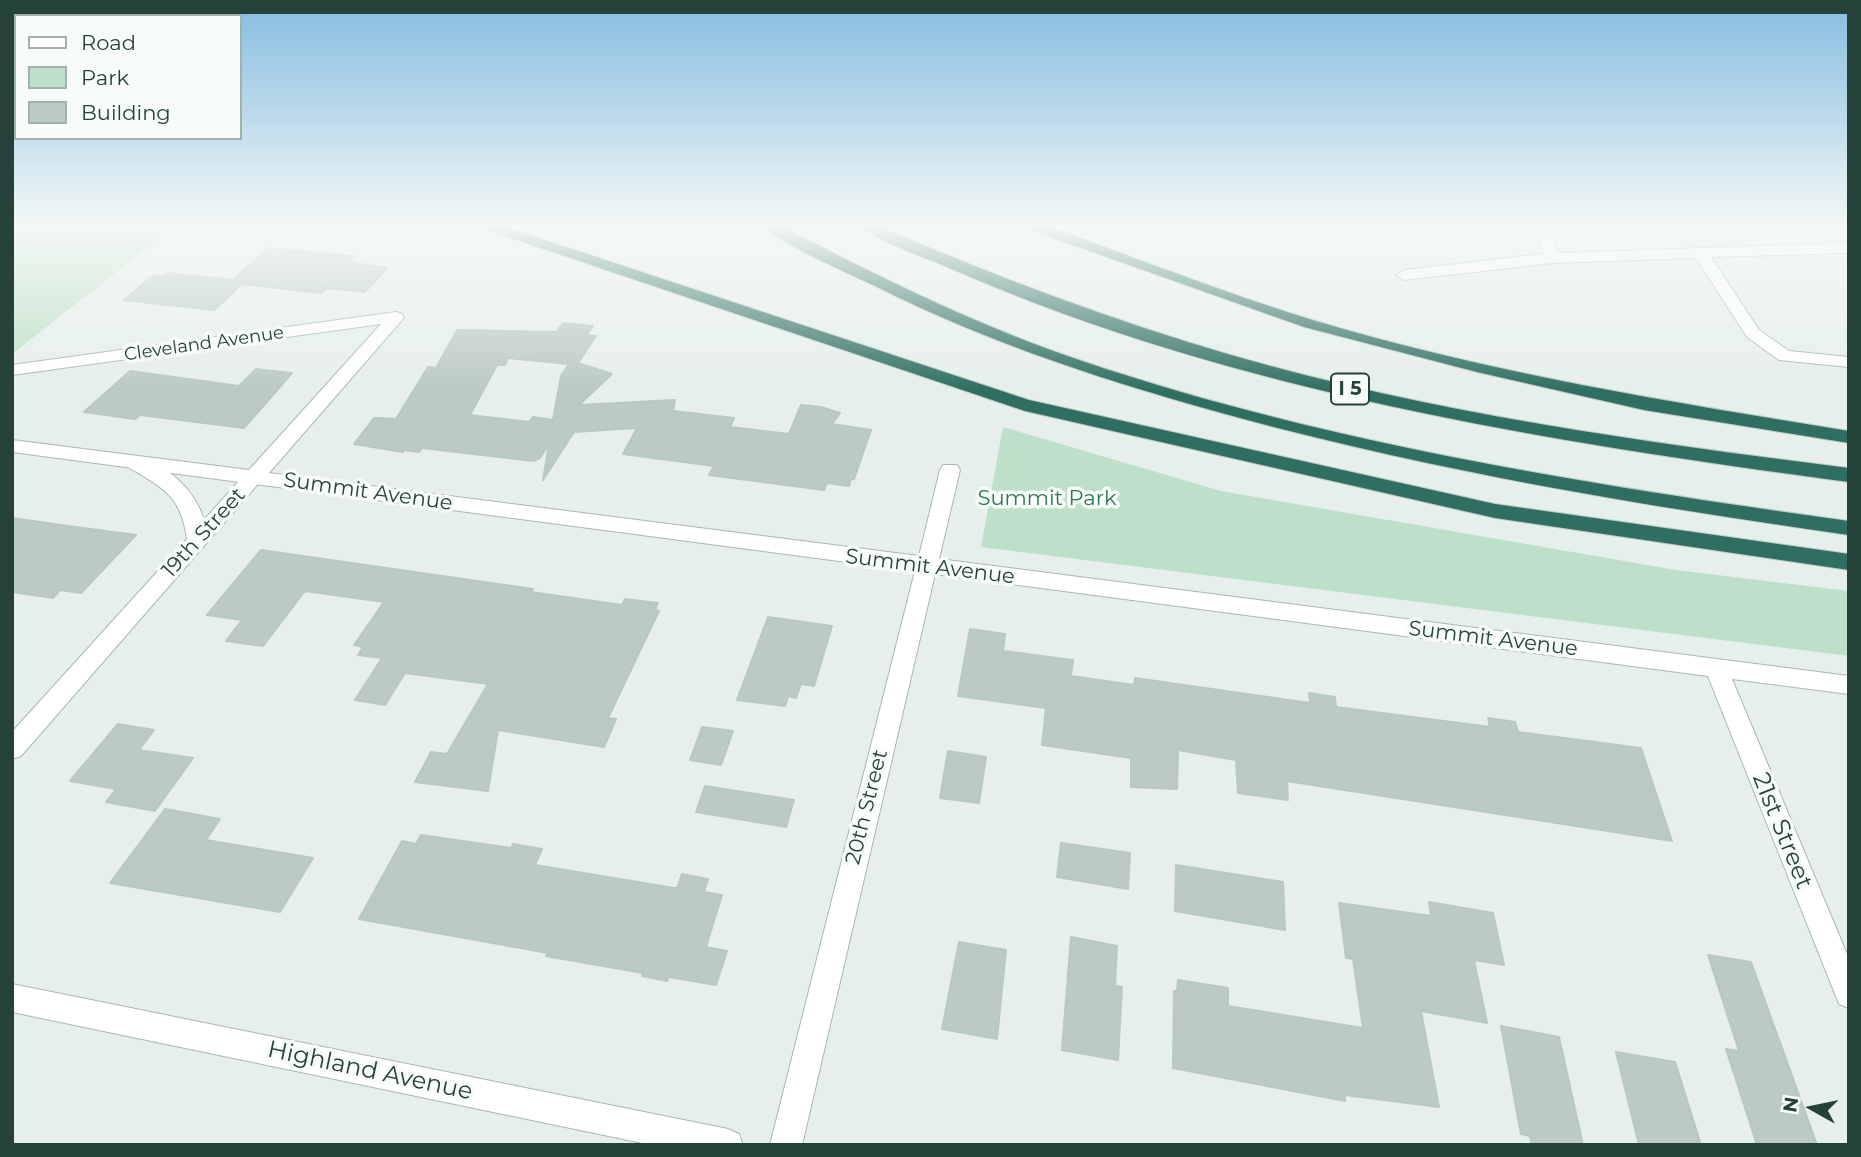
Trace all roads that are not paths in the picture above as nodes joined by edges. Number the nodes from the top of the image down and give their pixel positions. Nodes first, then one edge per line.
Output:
1 (657, 282) edge
2 (885, 282) edge
3 (996, 282) edge
4 (1191, 282) edge
5 (1720, 282) edge
6 (396, 317) joint
7 (1849, 362) edge
8 (12, 370) edge
9 (1849, 437) edge
10 (12, 446) edge
11 (135, 462) junction
12 (950, 470) dead end
13 (1849, 475) edge
14 (254, 477) junction
15 (1849, 528) edge
16 (197, 541) junction
17 (1849, 562) edge
18 (925, 567) junction
19 (1716, 668) junction
20 (1849, 685) edge
21 (12, 749) edge
22 (1849, 994) edge
23 (12, 998) edge
24 (728, 1145) edge
25 (786, 1145) edge

1 - 17 highway
2 - 15 highway, I 5
3 - 13 highway, I 5
4 - 9 highway
5 - 7 street
6 - 8 street, Cleveland Avenue
6 - 14 street, 19th Street
10 - 11 street, Summit Avenue
11 - 14 street, Summit Avenue
11 - 16 street
12 - 18 street, 20th Street
14 - 16 street, 19th Street
14 - 18 street, Summit Avenue
16 - 21 street, 19th Street
18 - 19 street, Summit Avenue
18 - 25 street, 20th Street
19 - 20 street, Summit Avenue
19 - 22 street, 21st Street
23 - 24 street, Highland Avenue

